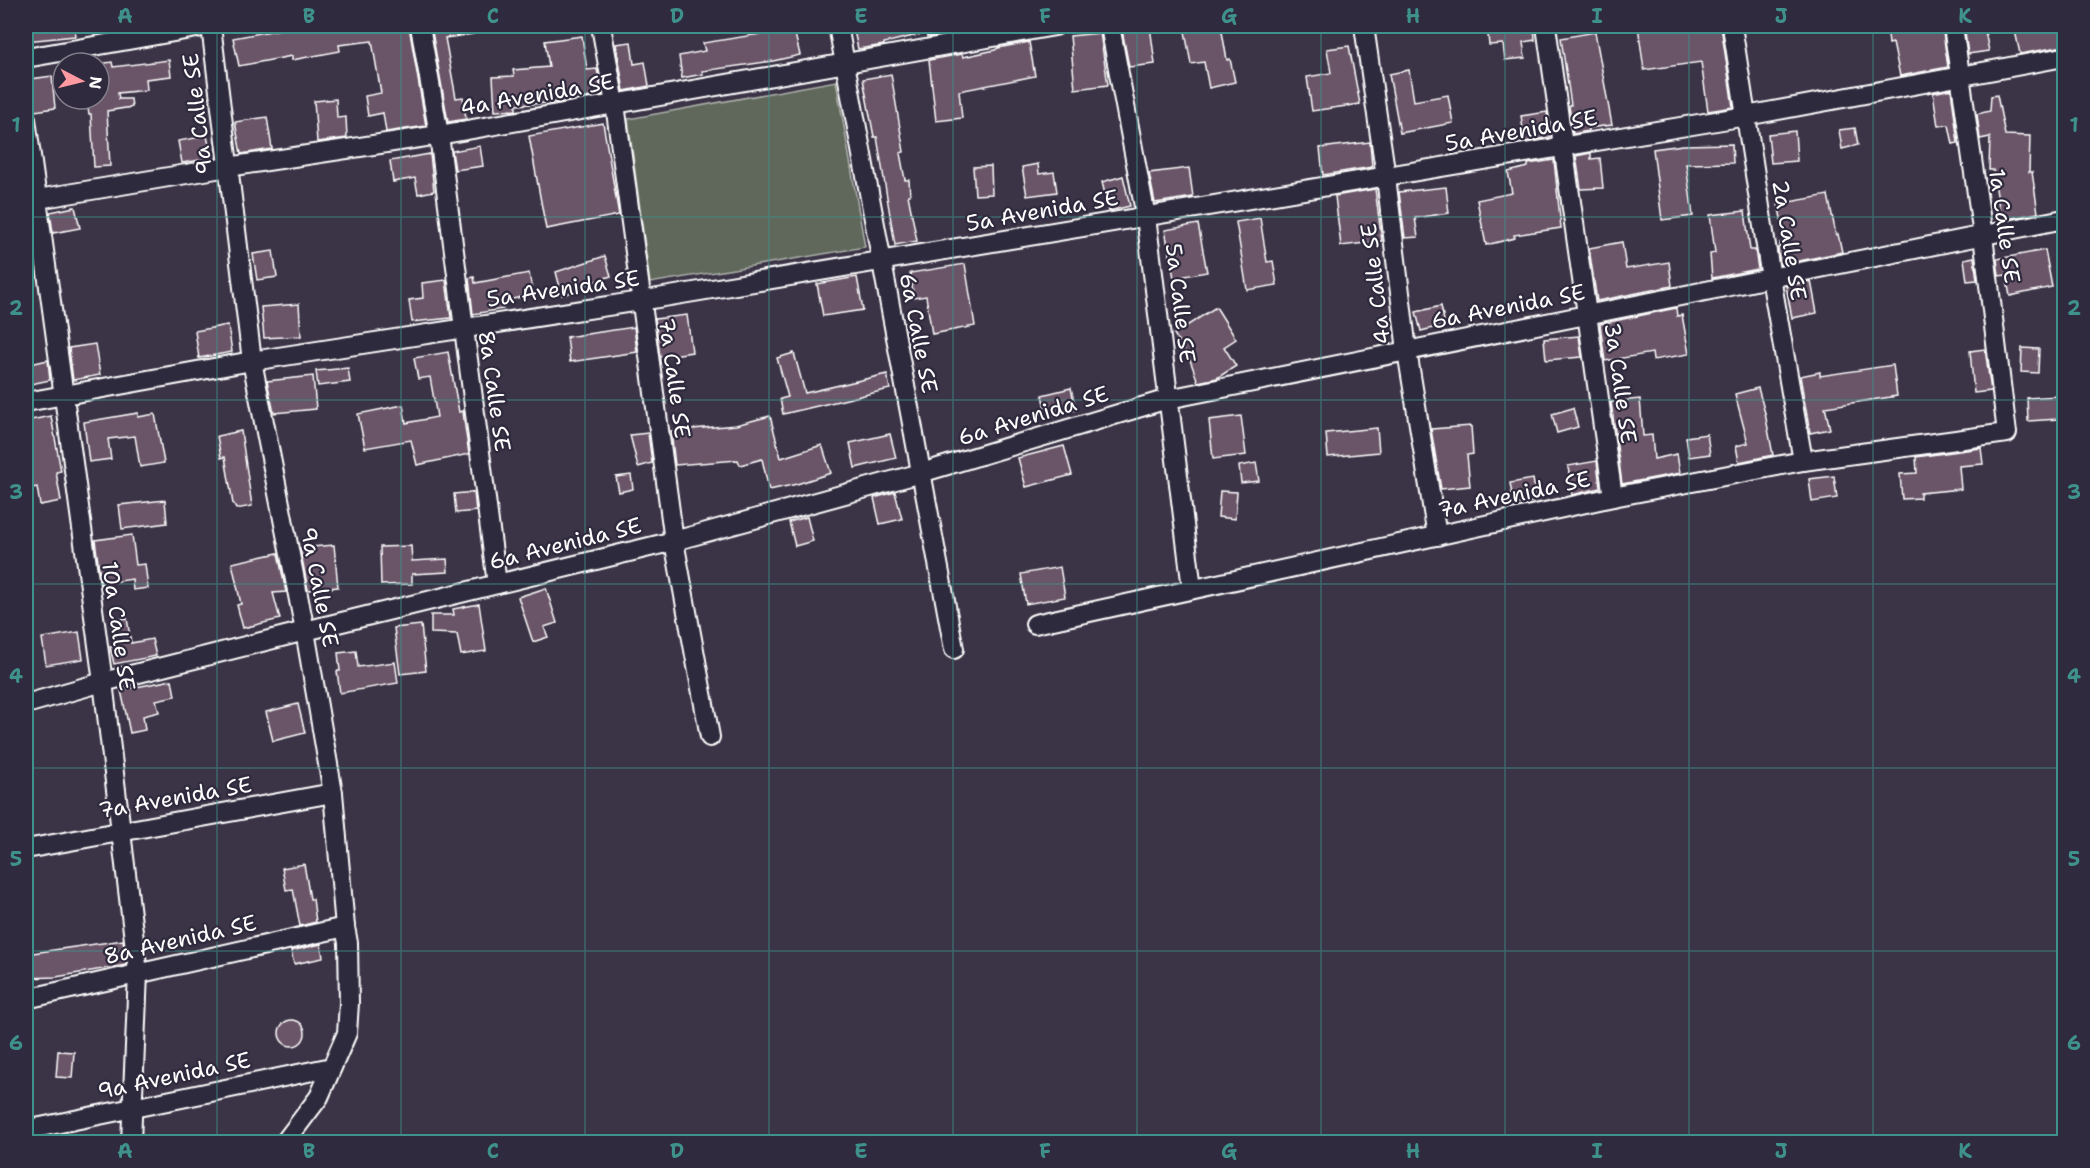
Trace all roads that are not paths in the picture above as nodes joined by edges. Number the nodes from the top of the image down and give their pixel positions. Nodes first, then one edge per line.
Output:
1 (209, 26) edge
2 (420, 26) edge
3 (601, 26) edge
4 (838, 26) edge
5 (1055, 26) edge
6 (1110, 26) edge
7 (1364, 26) edge
8 (1546, 26) edge
9 (1732, 26) edge
10 (1953, 26) edge
11 (2064, 57) edge
12 (26, 58) edge
13 (845, 63) junction
14 (1960, 76) junction
15 (615, 105) junction
16 (1746, 116) junction
17 (26, 119) edge
18 (438, 135) junction
19 (1564, 147) junction
20 (228, 167) junction
21 (1386, 177) junction
22 (31, 200) edge
23 (1146, 217) junction
24 (2064, 219) edge
25 (1983, 236) junction
26 (881, 261) junction
27 (1771, 278) junction
28 (640, 301) junction
29 (1588, 315) junction
30 (462, 327) junction
31 (1407, 351) junction
32 (252, 361) junction
33 (63, 397) junction
34 (1168, 399) junction
35 (26, 402) edge
36 (2007, 433) joint
37 (1803, 461) junction
38 (921, 473) junction
39 (1613, 497) junction
40 (1437, 536) junction
41 (674, 541) junction
42 (497, 584) junction
43 (1192, 589) junction
44 (1035, 624) dead end
45 (305, 631) junction
46 (954, 649) dead end
47 (103, 682) junction
48 (26, 704) edge
49 (710, 737) dead end
50 (333, 793) junction
51 (121, 832) junction
52 (26, 849) edge
53 (345, 927) junction
54 (138, 973) junction
55 (26, 999) edge
56 (332, 1067) junction
57 (132, 1108) junction
58 (26, 1130) edge
59 (131, 1143) edge
60 (285, 1143) edge

1 - 12 street
1 - 20 street, 9a Calle SE
2 - 18 street, 8a Calle SE
3 - 15 street, 7a Calle SE
4 - 13 street, 6a Calle SE
5 - 13 street, 4a Avenida SE
6 - 23 street, 5a Calle SE
7 - 21 street, 4a Calle SE
8 - 19 street, 3a Calle SE
9 - 16 street, 2a Calle SE
10 - 14 street, 1a Calle SE
11 - 14 street, 5a Avenida SE
13 - 15 street, 4a Avenida SE
13 - 26 street, 6a Calle SE
14 - 16 street, 5a Avenida SE
14 - 25 street, 1a Calle SE
15 - 18 street, 4a Avenida SE
15 - 28 street, 7a Calle SE
16 - 19 street, 5a Avenida SE
16 - 27 street, 2a Calle SE
17 - 22 street, 10a Calle SE
18 - 20 street, 4a Avenida SE
18 - 30 street, 8a Calle SE
19 - 21 street, 5a Avenida SE
19 - 29 street, 3a Calle SE
20 - 22 street, 4a Avenida SE
20 - 32 street, 9a Calle SE
21 - 23 street, 5a Avenida SE
21 - 31 street, 4a Calle SE
22 - 33 street, 10a Calle SE
23 - 26 street, 5a Avenida SE
23 - 34 street, 5a Calle SE
24 - 25 street, 6a Avenida SE
25 - 27 street, 6a Avenida SE
25 - 36 street, 1a Calle SE
26 - 28 street, 5a Avenida SE
26 - 38 street, 6a Calle SE
27 - 29 street, 6a Avenida SE
27 - 37 street, 2a Calle SE
28 - 30 street, 5a Avenida SE
28 - 41 street, 7a Calle SE
29 - 31 street, 6a Avenida SE
29 - 39 street, 3a Calle SE
30 - 32 street, 5a Avenida SE
30 - 42 street, 8a Calle SE
31 - 34 street, 6a Avenida SE
31 - 40 street, 4a Calle SE
32 - 33 street, 5a Avenida SE
32 - 45 street, 9a Calle SE
33 - 35 street, 5a Avenida SE
33 - 47 street, 10a Calle SE
34 - 38 street, 6a Avenida SE
34 - 43 street, 5a Calle SE
36 - 37 street, 7a Avenida SE
37 - 39 street, 7a Avenida SE
38 - 41 street, 6a Avenida SE
38 - 46 street, 6a Calle SE
39 - 40 street, 7a Avenida SE
40 - 43 street, 7a Avenida SE
41 - 42 street, 6a Avenida SE
41 - 49 street, 7a Calle SE
42 - 45 street, 6a Avenida SE
43 - 44 street, 7a Avenida SE
45 - 47 street, 6a Avenida SE
45 - 50 street, 9a Calle SE
47 - 48 street, 6a Avenida SE
47 - 51 street, 10a Calle SE
50 - 51 street, 7a Avenida SE
50 - 53 street, 9a Calle SE
51 - 52 street, 7a Avenida SE
51 - 54 street, 10a Calle SE
53 - 54 street, 8a Avenida SE
53 - 56 street, 9a Calle SE
54 - 55 street, 8a Avenida SE
54 - 57 street, 10a Calle SE
56 - 57 street, 9a Avenida SE
56 - 60 street, 9a Calle SE
57 - 58 street, 9a Avenida SE
57 - 59 street, 10a Calle SE

